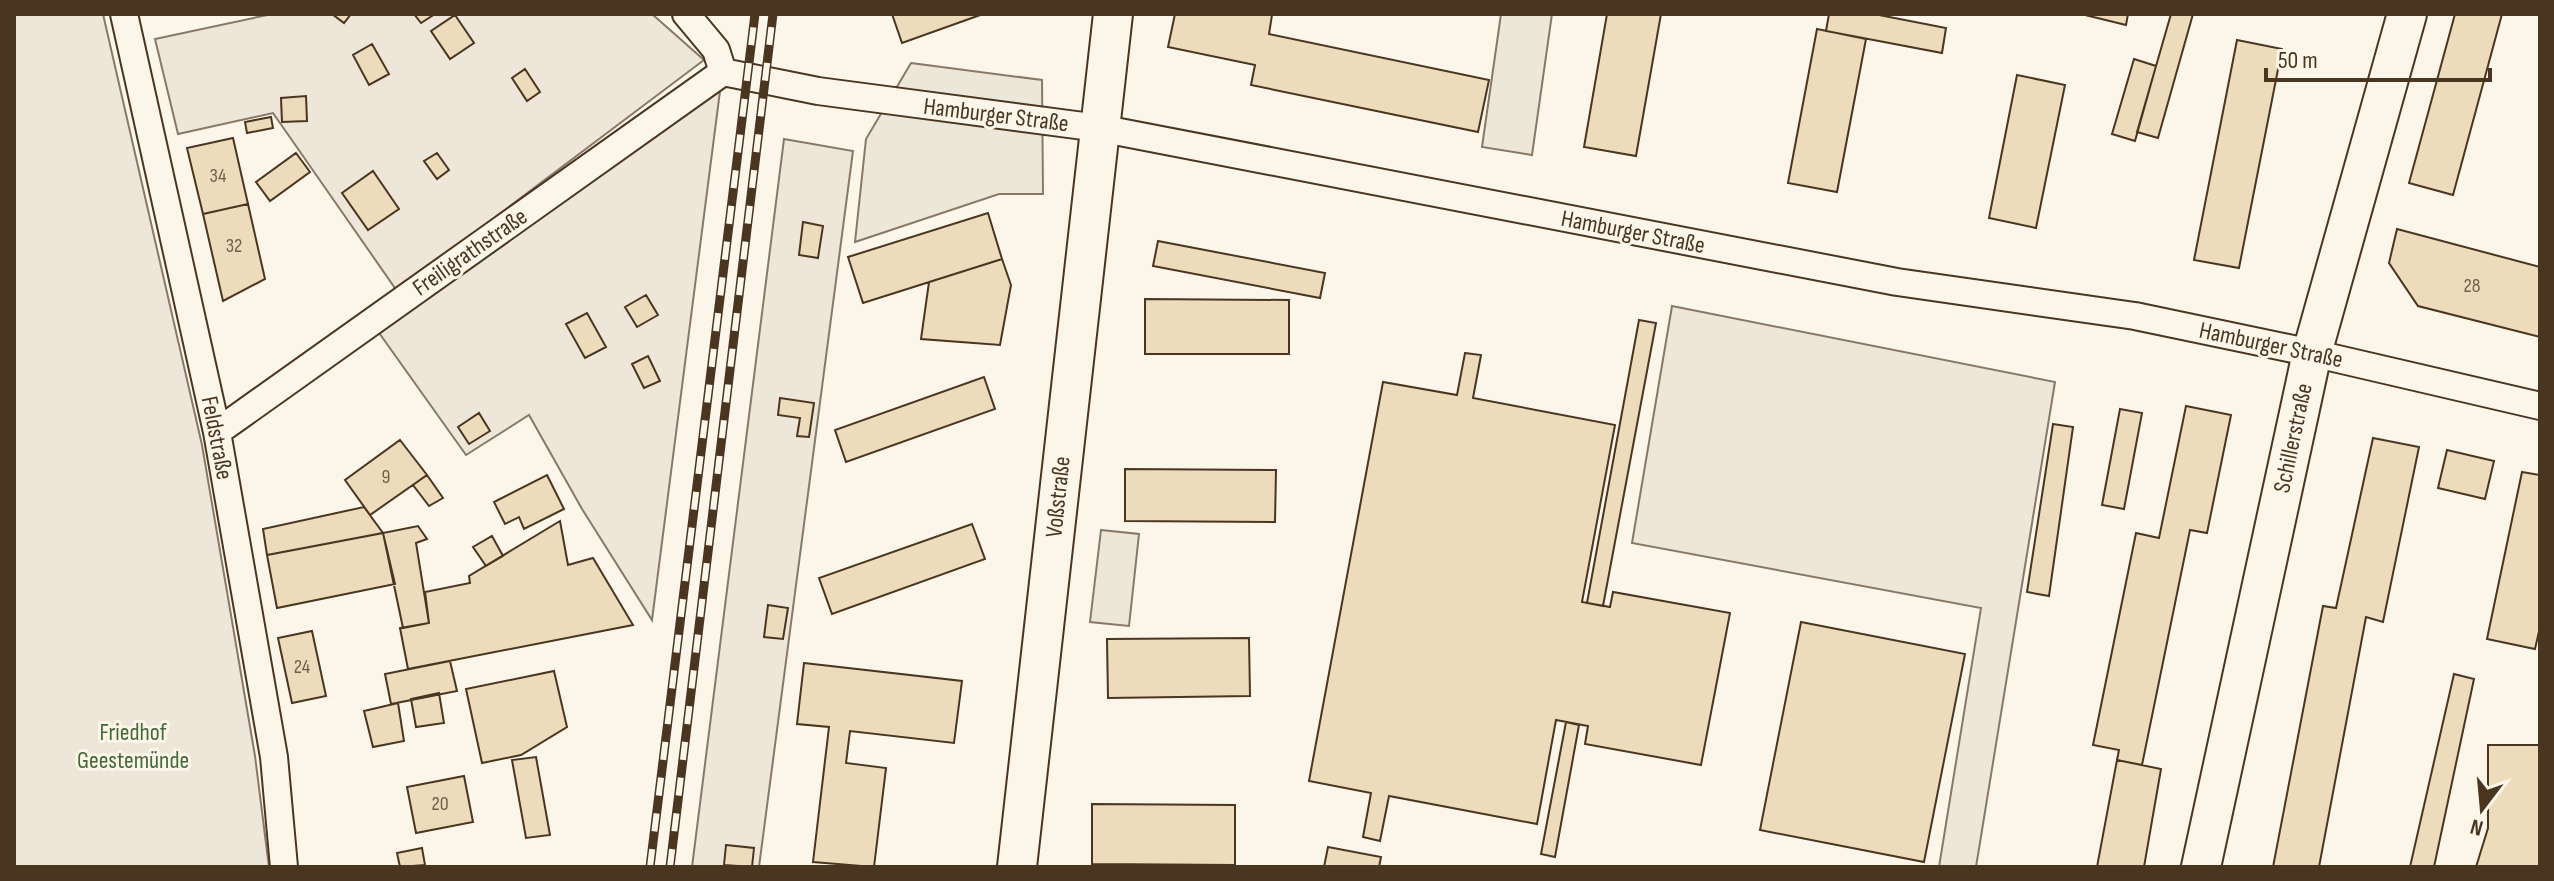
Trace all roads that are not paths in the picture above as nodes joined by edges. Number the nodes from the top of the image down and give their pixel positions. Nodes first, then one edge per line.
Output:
1 (124, 14) edge
2 (686, 14) edge
3 (1113, 14) edge
4 (2407, 14) edge
5 (713, 79) junction
6 (1099, 128) junction
7 (2312, 353) junction
8 (2540, 406) edge
9 (217, 432) junction
10 (284, 867) edge
11 (1017, 867) edge
12 (2201, 867) edge

1 - 9 street, Feldstraße
2 - 5 street
3 - 6 street, Voßstraße
4 - 7 street, Schillerstraße
5 - 6 street, Hamburger Straße
5 - 9 street, Freiligrathstraße
6 - 7 street, Hamburger Straße
6 - 11 street, Voßstraße
7 - 8 street, Hamburger Straße
7 - 12 street, Schillerstraße
9 - 10 street, Feldstraße

